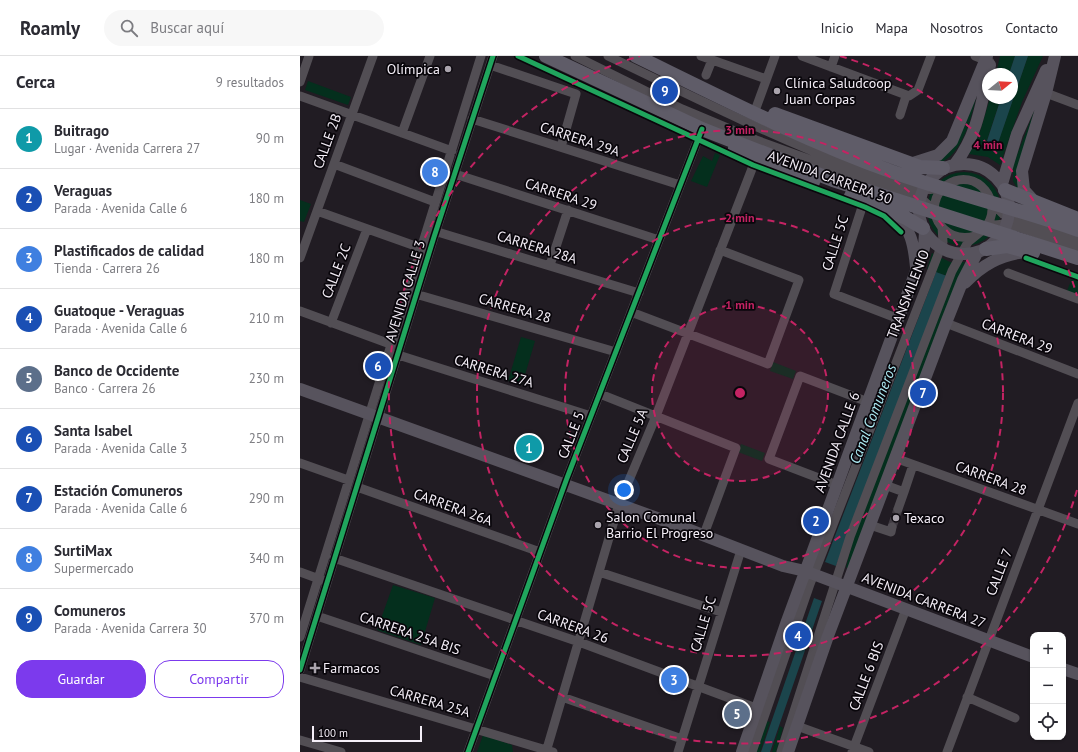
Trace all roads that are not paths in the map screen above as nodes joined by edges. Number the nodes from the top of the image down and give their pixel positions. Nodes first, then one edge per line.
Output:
1 (309, 56) edge
2 (373, 56) edge
3 (430, 56) edge
4 (481, 56) edge
5 (546, 56) edge
6 (575, 56) edge
7 (608, 56) edge
8 (636, 56) edge
9 (701, 56) edge
10 (775, 56) edge
11 (802, 56) edge
12 (835, 56) edge
13 (931, 56) edge
14 (1054, 56) edge
15 (986, 58) edge
16 (491, 60) edge
17 (712, 60) junction
18 (831, 67) junction
19 (706, 75) dead end
20 (766, 79) junction
21 (300, 82) edge
22 (1046, 93) junction
23 (715, 94) junction
24 (300, 96) edge
25 (906, 96) junction
26 (1078, 105) edge
27 (756, 108) junction
28 (352, 114) junction
29 (900, 115) dead end
30 (472, 120) junction
31 (702, 128) junction
32 (402, 132) junction
33 (561, 147) junction
34 (452, 151) junction
35 (755, 160) junction
36 (334, 164) junction
37 (910, 164) junction
38 (949, 166) junction
39 (455, 174) junction
40 (680, 185) junction
41 (945, 186) junction
42 (1004, 187) junction
43 (864, 201) junction
44 (1034, 201) junction
45 (435, 202) junction
46 (992, 202) junction
47 (568, 210) junction
48 (317, 211) junction
49 (935, 212) junction
50 (894, 214) junction
51 (1078, 218) edge
52 (942, 227) junction
53 (427, 228) junction
54 (367, 229) junction
55 (924, 230) junction
56 (984, 230) junction
57 (1078, 230) edge
58 (436, 231) junction
59 (975, 236) junction
60 (1078, 239) edge
61 (659, 240) junction
62 (421, 248) junction
63 (1078, 248) edge
64 (720, 250) junction
65 (981, 251) junction
66 (1028, 252) junction
67 (300, 258) edge
68 (1078, 258) edge
69 (550, 265) junction
70 (1078, 267) edge
71 (917, 270) junction
72 (1008, 273) dead end
73 (407, 291) junction
74 (639, 292) junction
75 (958, 292) junction
76 (417, 294) junction
77 (1078, 299) edge
78 (300, 311) edge
79 (631, 312) junction
80 (899, 319) junction
81 (331, 323) junction
82 (946, 323) junction
83 (688, 334) junction
84 (389, 348) junction
85 (616, 352) junction
86 (398, 355) junction
87 (1078, 374) edge
88 (300, 381) edge
89 (300, 389) edge
90 (600, 394) junction
91 (868, 402) junction
92 (1078, 403) edge
93 (374, 412) junction
94 (591, 416) junction
95 (656, 416) junction
96 (895, 458) junction
97 (300, 463) edge
98 (913, 465) junction
99 (348, 480) junction
100 (566, 481) junction
101 (885, 484) junction
102 (837, 485) junction
103 (357, 487) junction
104 (904, 492) junction
105 (620, 501) junction
106 (898, 509) tunnel mouth
107 (1038, 509) junction
108 (1078, 524) edge
109 (870, 526) junction
110 (892, 527) dead end
111 (706, 529) junction
112 (741, 550) junction
113 (540, 552) junction
114 (334, 558) junction
115 (300, 572) edge
116 (599, 572) junction
117 (809, 573) junction
118 (317, 578) junction
119 (327, 582) junction
120 (841, 585) junction
121 (906, 609) junction
122 (721, 612) junction
123 (317, 616) junction
124 (515, 620) junction
125 (300, 637) edge
126 (988, 640) junction
127 (579, 642) junction
128 (1030, 656) edge
129 (1066, 669) edge
130 (300, 670) edge
131 (1078, 674) edge
132 (495, 676) junction
133 (300, 677) edge
134 (698, 686) junction
135 (562, 697) junction
136 (967, 697) junction
137 (756, 708) junction
138 (1016, 718) dead end
139 (797, 726) junction
140 (476, 729) junction
141 (682, 739) junction
142 (300, 740) edge
143 (853, 749) edge
144 (549, 751) edge
145 (341, 752) edge
146 (468, 752) edge
147 (678, 752) edge
148 (742, 752) edge
149 (752, 752) edge
150 (781, 752) edge
151 (788, 752) edge
152 (869, 752) edge
153 (947, 752) edge

1 - 21 street
2 - 28 street, CALLE 2B
3 - 32 street
4 - 34 street, AVENIDA CALLE 3
5 - 31 highway, AVENIDA CARRERA 30
6 - 49 street, TRANSMILENIO
7 - 41 street
8 - 23 highway, AVENIDA CARRERA 30
9 - 17 street
10 - 20 street
11 - 18 street
12 - 18 street
13 - 25 street
14 - 22 main road
14 - 42 main road
15 - 37 main road
15 - 38 main road
16 - 30 street, AVENIDA CALLE 3
16 - 33 street
17 - 19 street
17 - 20 street
18 - 25 street
20 - 27 street
22 - 26 street
22 - 44 main road
23 - 27 highway
23 - 57 highway, AVENIDA CARRERA 30
24 - 28 street
25 - 29 street
27 - 37 highway
28 - 32 street
28 - 36 street, CALLE 2B
30 - 33 street, CARRERA 29A
30 - 39 street, AVENIDA CALLE 3
31 - 35 highway
31 - 40 street, CALLE 5
31 - 68 highway, AVENIDA CARRERA 30
32 - 34 street
33 - 40 street, CARRERA 29A
34 - 45 street, AVENIDA CALLE 3
35 - 43 highway
35 - 64 street, CALLE 5A
36 - 45 street
36 - 48 street, CALLE 2B
37 - 38 highway
38 - 42 main road
38 - 55 main road
39 - 47 street, CARRERA 29
39 - 58 street, AVENIDA CALLE 3
40 - 61 street, CALLE 5
41 - 46 street
41 - 49 street
42 - 44 highway
42 - 65 main road
43 - 50 highway
43 - 80 street, CALLE 5C
44 - 51 highway
45 - 53 street, AVENIDA CALLE 3
46 - 56 street
46 - 60 street
47 - 61 street, CARRERA 29
47 - 69 street
48 - 54 street
48 - 67 street, CALLE 2B
49 - 52 street, TRANSMILENIO
50 - 55 highway
50 - 71 main road
52 - 59 street
52 - 117 street, TRANSMILENIO
53 - 58 street, CARRERA 28A
53 - 62 street, AVENIDA CALLE 3
54 - 62 street
54 - 81 street, CALLE 2C
55 - 65 main road
55 - 71 main road, AVENIDA CALLE 6
56 - 59 street
56 - 63 street
58 - 69 street, CARRERA 28A
58 - 76 street, AVENIDA CALLE 3
59 - 120 street
61 - 74 street, CALLE 5
62 - 73 street, AVENIDA CALLE 3
64 - 83 street, CALLE 5A
64 - 83 street
65 - 66 highway
65 - 75 main road
66 - 70 highway
66 - 75 main road
69 - 74 street, CARRERA 28A
71 - 80 main road, AVENIDA CALLE 6
72 - 77 street
73 - 76 street, CARRERA 28
73 - 84 street, AVENIDA CALLE 3
74 - 79 street, CALLE 5
75 - 82 main road
76 - 85 street, CARRERA 28
76 - 86 street, AVENIDA CALLE 3
78 - 81 street, CARRERA 27A
79 - 83 street
79 - 85 street, CALLE 5
80 - 91 main road, AVENIDA CALLE 6
81 - 84 street, CARRERA 27A
82 - 87 street, CARRERA 29
82 - 96 main road
83 - 95 street, CALLE 5A
84 - 86 street, CARRERA 27A
84 - 93 street, AVENIDA CALLE 3
85 - 90 street, CALLE 5
86 - 93 street, AVENIDA CALLE 3
86 - 94 street, CARRERA 27A
88 - 93 main road, AVENIDA CARRERA 27
89 - 93 main road, AVENIDA CARRERA 27
90 - 94 street, CALLE 5
90 - 95 street
91 - 102 main road, AVENIDA CALLE 6
91 - 102 street
92 - 107 street, CALLE 7
93 - 99 street, AVENIDA CALLE 3
93 - 100 main road, AVENIDA CARRERA 27
93 - 103 street, AVENIDA CALLE 3
94 - 100 street, CALLE 5
95 - 105 street, CALLE 5A
95 - 111 street
96 - 98 street, CARRERA 28
96 - 101 main road
97 - 99 street
98 - 104 street
98 - 107 street, CARRERA 28
99 - 118 street, AVENIDA CALLE 3
100 - 105 main road, AVENIDA CARRERA 27
100 - 113 street, CALLE 5
101 - 104 street
101 - 109 main road
102 - 117 main road, AVENIDA CALLE 6
103 - 113 street, CARRERA 26A
103 - 114 street, AVENIDA CALLE 3
104 - 106 street
105 - 111 main road, AVENIDA CARRERA 27
105 - 112 main road, AVENIDA CARRERA 27
105 - 116 street, CALLE 5A
107 - 108 street, CARRERA 28
107 - 126 street, CALLE 7
109 - 110 street
109 - 120 main road
111 - 117 main road, AVENIDA CARRERA 27
112 - 117 main road, AVENIDA CARRERA 27
112 - 122 street, CALLE 5C
113 - 124 street, CALLE 5
114 - 119 street, AVENIDA CALLE 3
114 - 124 street, CARRERA 26
115 - 118 street
116 - 122 street
116 - 127 street, CALLE 5A
117 - 120 main road, AVENIDA CARRERA 27
117 - 137 main road, AVENIDA CALLE 6
117 - 149 street, TRANSMILENIO
118 - 119 street
118 - 125 street, AVENIDA CALLE 3
119 - 123 street, AVENIDA CALLE 3
120 - 121 main road, AVENIDA CARRERA 27
120 - 139 main road
120 - 150 street
121 - 126 main road, AVENIDA CARRERA 27
121 - 143 street, CALLE 6 BIS
122 - 134 street, CALLE 5C
123 - 130 street, AVENIDA CALLE 3
123 - 132 street, CARRERA 25A BIS
124 - 127 street, CARRERA 26
124 - 132 street, CALLE 5
126 - 128 main road, AVENIDA CARRERA 27
126 - 136 street, CALLE 7
127 - 134 street, CARRERA 26
127 - 135 street, CALLE 5A
129 - 131 main road
132 - 140 street, CALLE 5
133 - 140 street, CARRERA 25A
134 - 137 street, CARRERA 26
134 - 141 street, CALLE 5C
135 - 141 street
135 - 144 street, CALLE 5A
136 - 138 street
136 - 153 street, CALLE 7
137 - 148 main road, AVENIDA CALLE 6
139 - 143 street
139 - 151 main road
140 - 144 street, CARRERA 25A
140 - 146 street, CALLE 5
141 - 147 street, CALLE 5C
142 - 145 street
143 - 152 street

